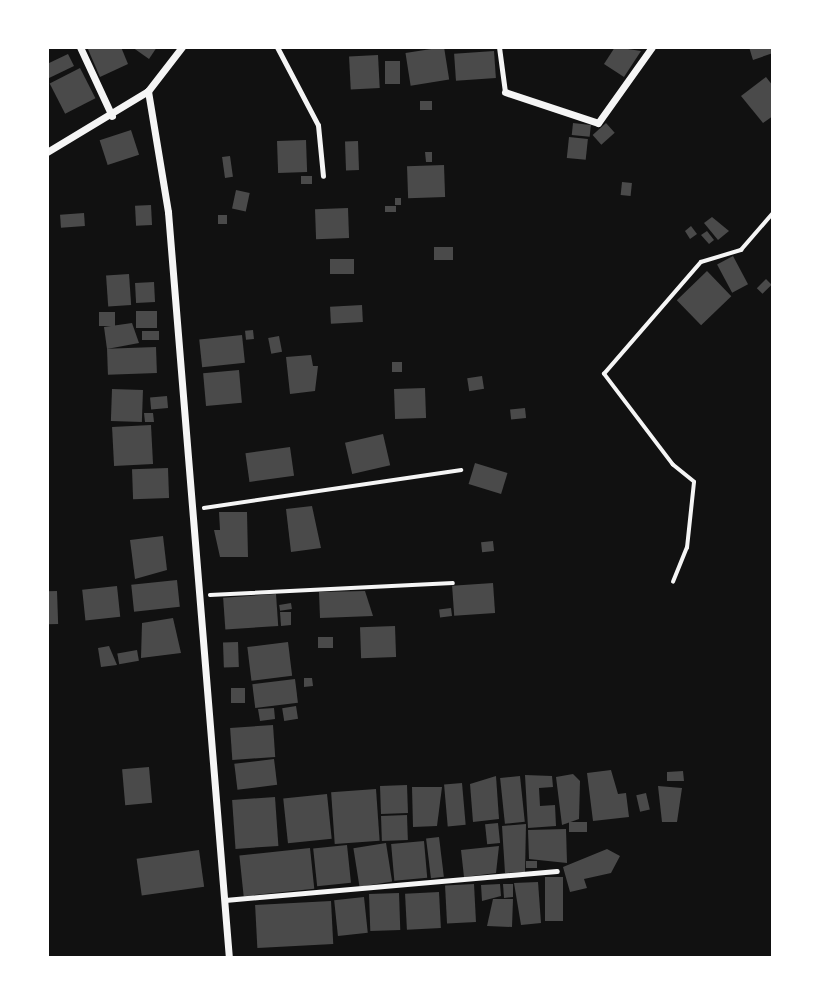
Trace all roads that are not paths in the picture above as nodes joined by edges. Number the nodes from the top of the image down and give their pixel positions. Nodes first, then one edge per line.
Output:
1 (80, 47) edge
2 (182, 47) edge
3 (277, 47) edge
4 (499, 47) edge
5 (652, 47) edge
6 (148, 90) junction
7 (505, 92) joint
8 (112, 116) junction
9 (47, 152) edge
10 (323, 176) dead end
11 (557, 871) dead end
12 (225, 900) junction
13 (229, 958) edge

1 - 8 street
2 - 6 street
3 - 10 lane
4 - 7 lane
5 - 7 street
6 - 8 street
6 - 12 street
8 - 9 street
11 - 12 lane
12 - 13 street

